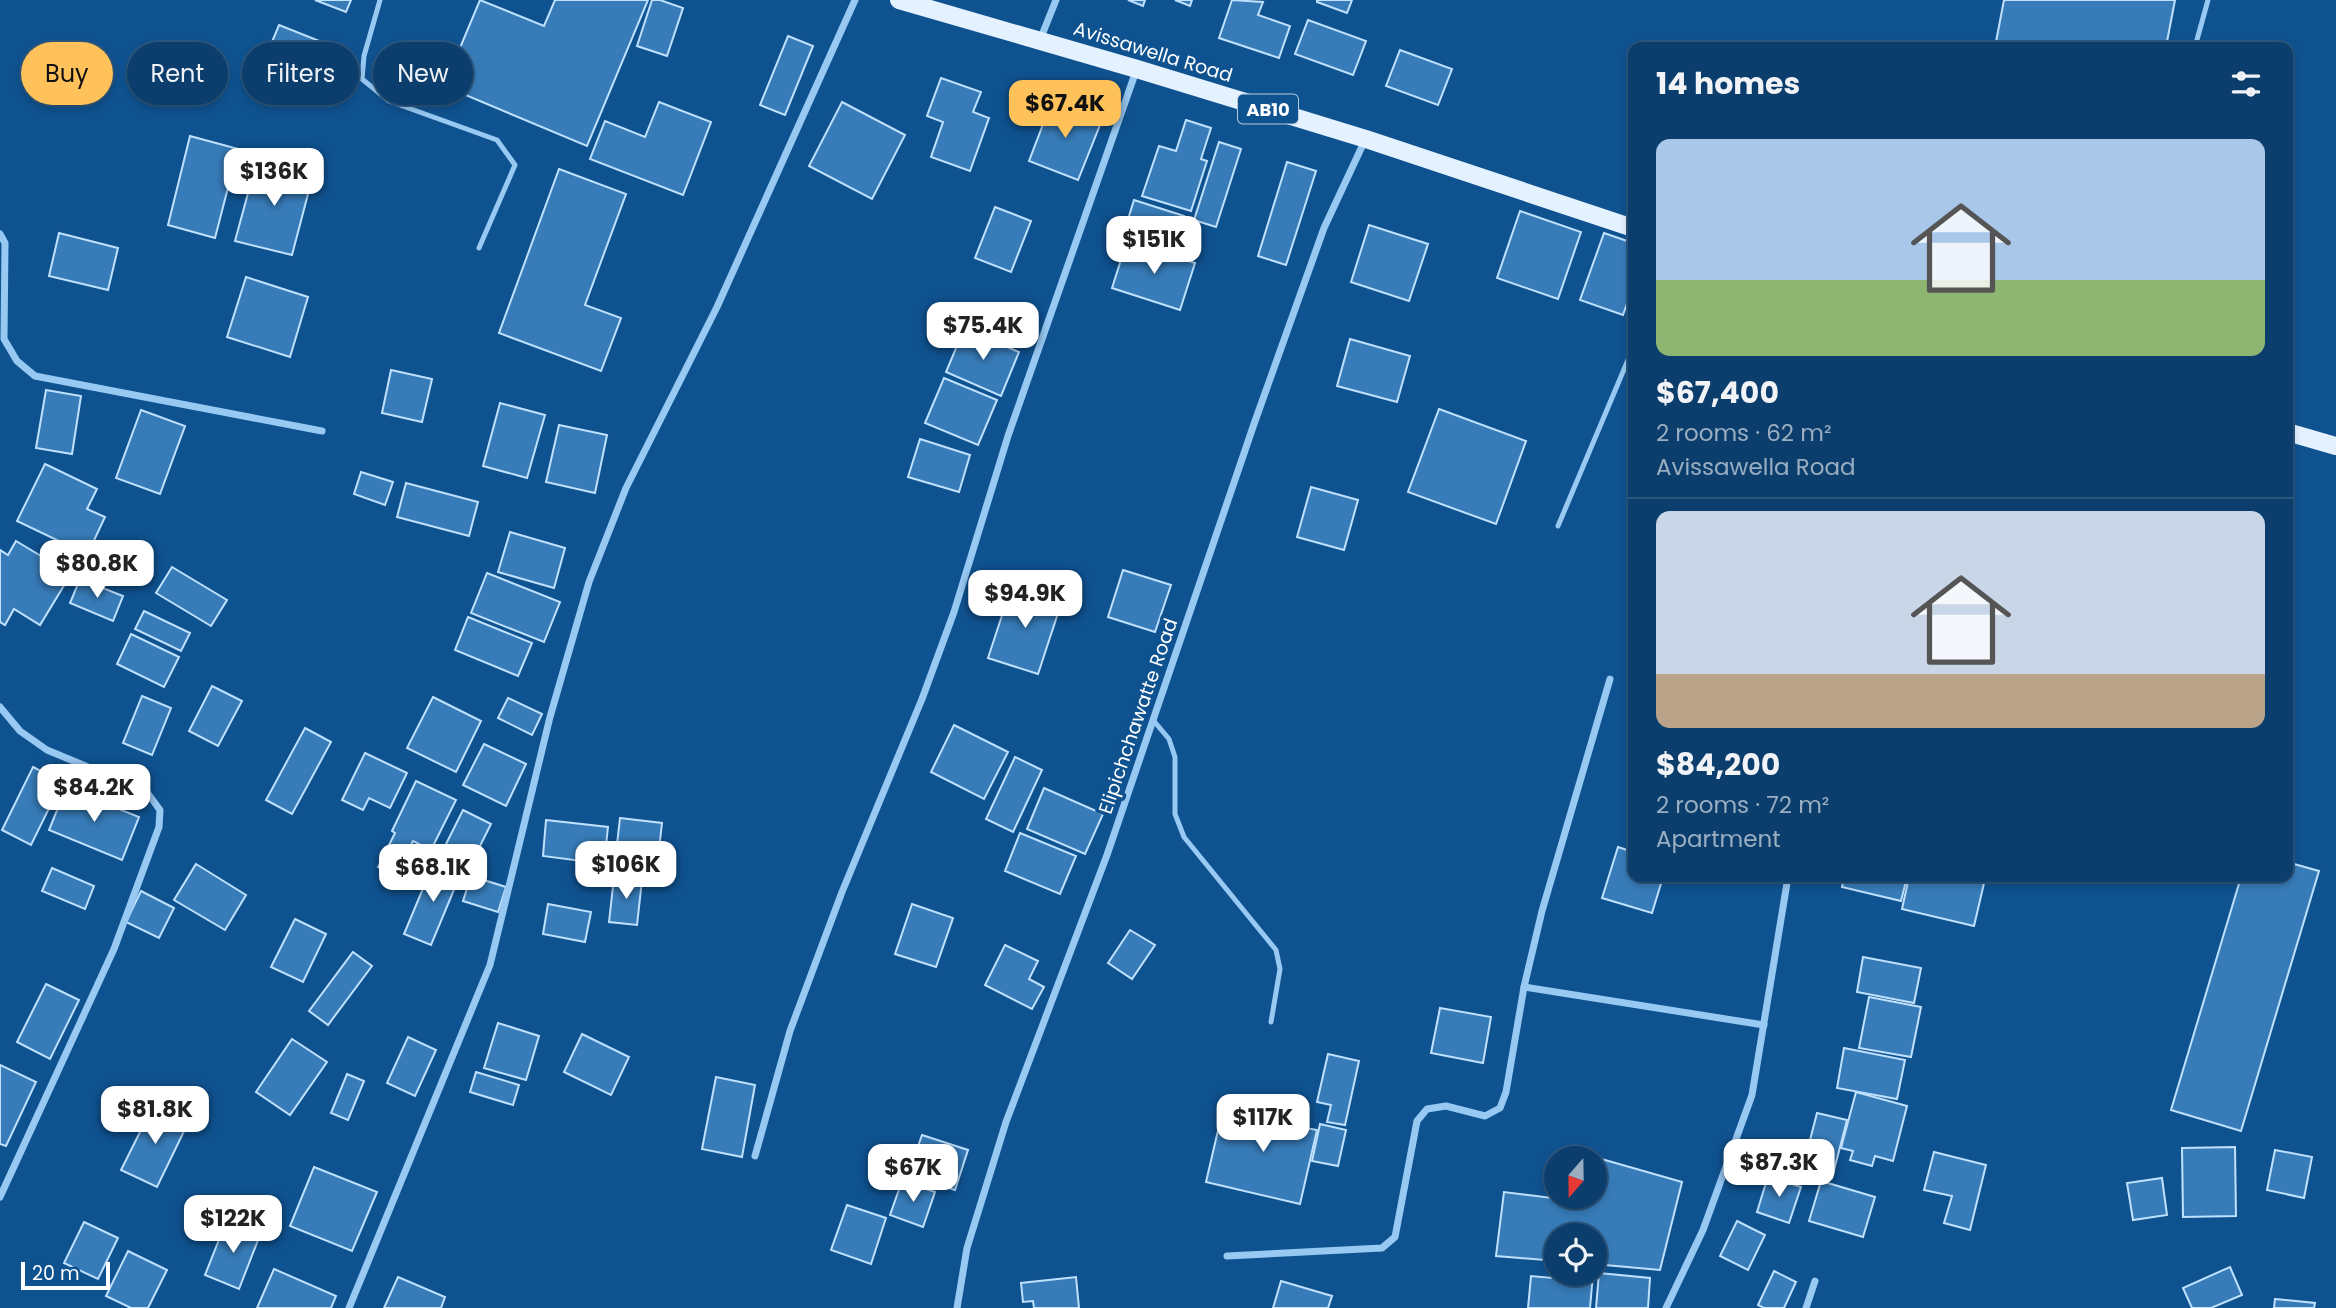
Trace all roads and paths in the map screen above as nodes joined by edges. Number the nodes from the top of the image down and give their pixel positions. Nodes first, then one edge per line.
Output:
1 (380, 0) edge
2 (855, 0) edge
3 (900, 0) edge
4 (1056, 0) edge
5 (2208, 0) edge
6 (1040, 40) junction
7 (2196, 42) edge
8 (1137, 69) junction
9 (1366, 139) junction
10 (1628, 226) edge
11 (0, 234) edge
12 (478, 248) dead end
13 (1628, 360) edge
14 (322, 431) dead end
15 (2293, 434) edge
16 (2336, 446) edge
17 (1559, 526) dead end
18 (1610, 679) dead end
19 (0, 707) edge
20 (1153, 720) junction
21 (1787, 882) edge
22 (1524, 987) junction
23 (1271, 1023) dead end
24 (1765, 1025) junction
25 (755, 1156) dead end
26 (0, 1197) edge
27 (1227, 1256) dead end
28 (1815, 1281) dead end
29 (349, 1308) edge
30 (957, 1308) edge
31 (1666, 1308) edge
32 (1806, 1308) edge

1 - 12 lane
2 - 29 street
3 - 6 main road, Avissawella Road / AB10
4 - 6 street
5 - 7 lane
6 - 8 main road, Avissawella Road / AB10
8 - 9 main road, Avissawella Road / AB10
8 - 25 street
9 - 10 main road, Avissawella Road / AB10
9 - 20 street, Elipichchawatte Road
11 - 14 street
13 - 17 lane
15 - 16 main road
18 - 22 street
19 - 26 street
20 - 23 lane
20 - 30 street, Elipichchawatte Road
21 - 24 street
22 - 24 street
22 - 27 street
24 - 31 street
28 - 32 street

